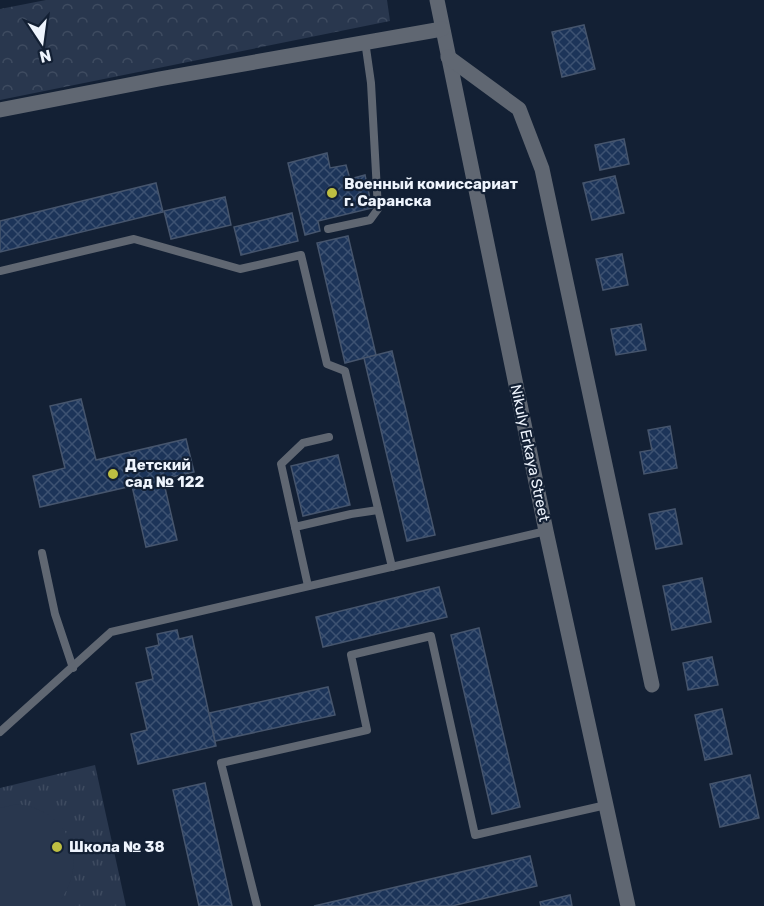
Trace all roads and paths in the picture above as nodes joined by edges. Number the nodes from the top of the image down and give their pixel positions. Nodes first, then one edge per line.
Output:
1 (437, 0) edge
2 (442, 28) junction
3 (365, 41) junction
4 (448, 57) junction
5 (0, 110) edge
6 (328, 229) dead end
7 (0, 271) edge
8 (329, 437) dead end
9 (378, 510) junction
10 (295, 527) junction
11 (546, 531) junction
12 (42, 553) dead end
13 (392, 567) junction
14 (308, 586) junction
15 (73, 668) junction
16 (652, 685) dead end
17 (0, 732) edge
18 (606, 805) junction
19 (257, 906) edge
20 (628, 906) edge

1 - 2 street, Nikuly Erkaya Street
2 - 3 street
2 - 4 street, Nikuly Erkaya Street
3 - 5 street
3 - 6 lane
4 - 11 street, Nikuly Erkaya Street
4 - 16 street
7 - 9 lane
8 - 10 lane
9 - 10 lane
9 - 13 lane
10 - 14 lane
11 - 13 lane
11 - 18 street, Nikuly Erkaya Street
12 - 15 lane
13 - 14 lane
14 - 15 lane
15 - 17 lane
18 - 19 lane
18 - 20 street, Nikuly Erkaya Street

